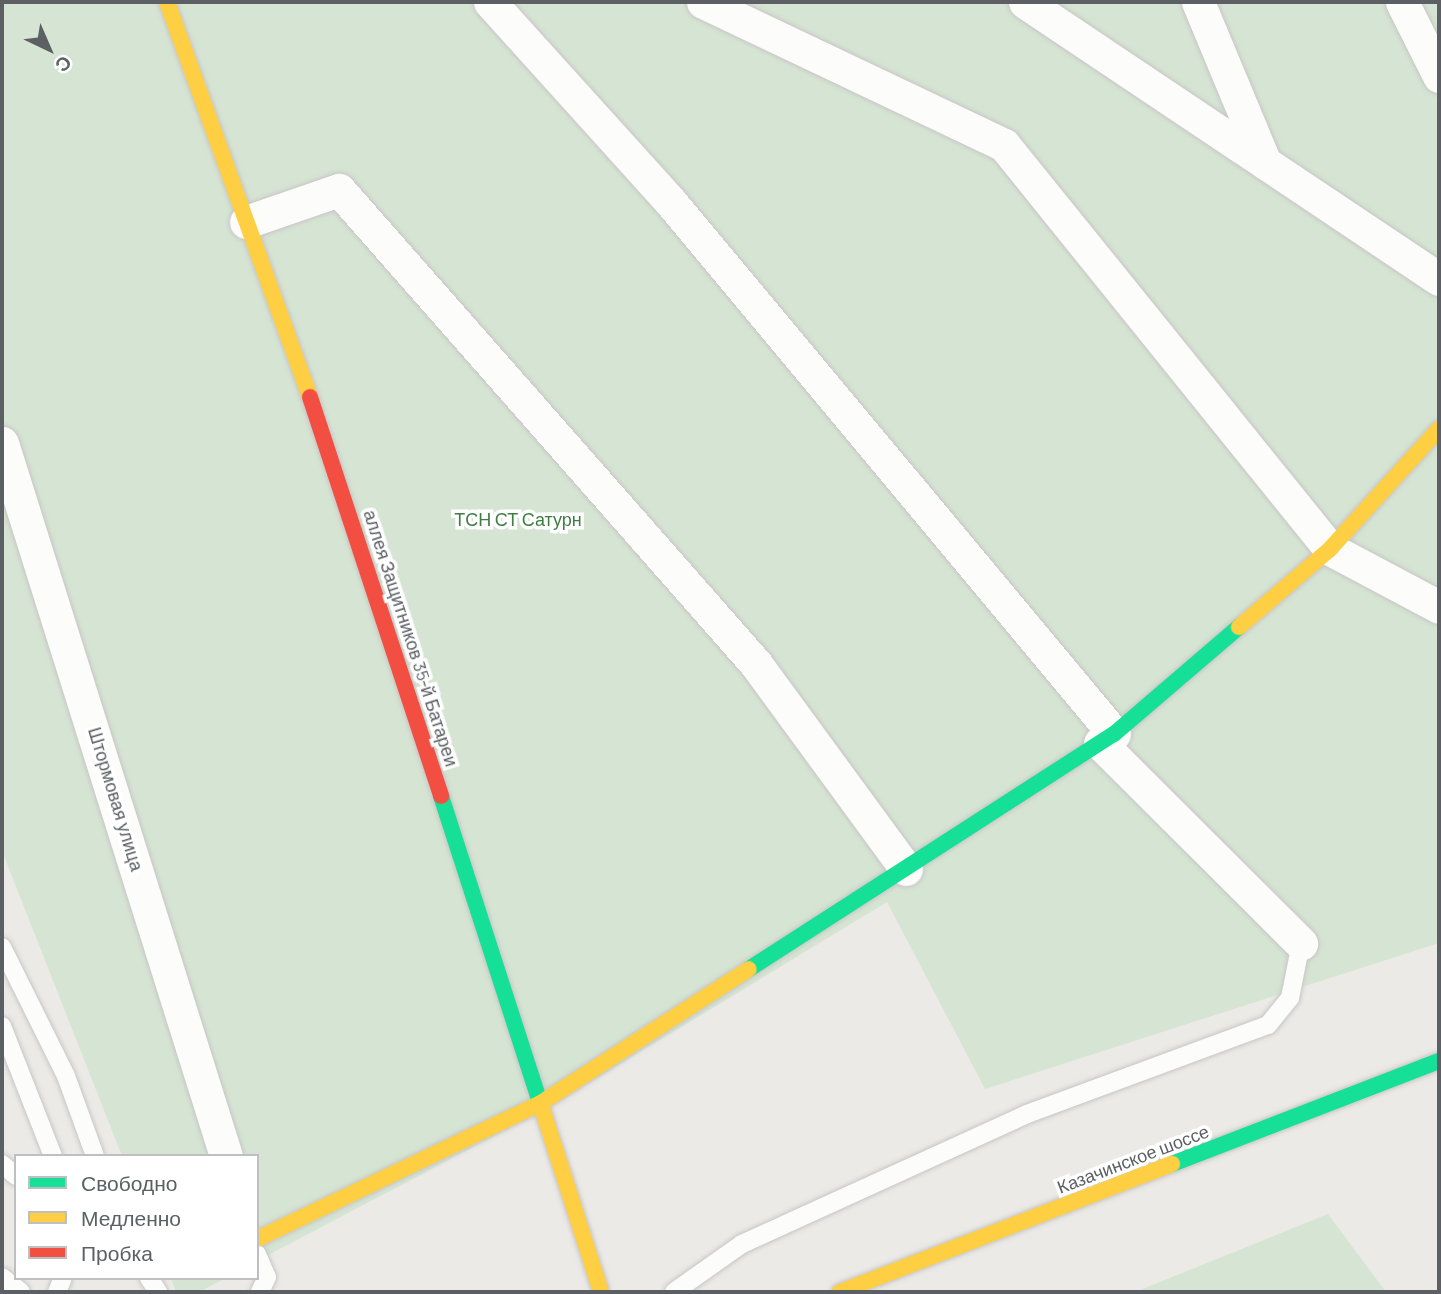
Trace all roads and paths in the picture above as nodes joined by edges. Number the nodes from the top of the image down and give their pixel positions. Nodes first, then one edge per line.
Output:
1 (167, 2) edge
2 (490, 2) edge
3 (703, 2) edge
4 (1025, 2) edge
5 (1198, 2) edge
6 (1402, 2) edge
7 (1439, 76) edge
8 (1265, 163) junction
9 (246, 222) junction
10 (1439, 279) edge
11 (1439, 429) edge
12 (2, 443) edge
13 (1331, 549) junction
14 (1439, 607) edge
15 (1107, 738) junction
16 (906, 869) junction
17 (1301, 943) joint
18 (2, 947) edge
19 (3, 1034) edge
20 (1439, 1062) edge
21 (541, 1102) junction
22 (52, 1154) edge
23 (94, 1154) edge
24 (225, 1154) edge
25 (259, 1238) edge
26 (259, 1259) edge
27 (2, 1277) edge
28 (21, 1292) edge
29 (260, 1292) edge
30 (601, 1292) edge
31 (674, 1292) edge
32 (840, 1292) edge

1 - 9 street, аллея Защитников 35-й Батареи
2 - 15 street
3 - 13 street
4 - 8 street
5 - 8 street
6 - 7 street
8 - 10 street
9 - 16 street
9 - 21 street, аллея Защитников 35-й Батареи
11 - 13 street
12 - 24 street, Штормовая улица
13 - 14 street
13 - 15 street
15 - 16 street
15 - 17 street
16 - 21 street
17 - 31 lane
18 - 23 lane
19 - 22 lane
20 - 32 street, Казачинское шоссе
21 - 25 street
21 - 30 street, аллея Защитников 35-й Батареи
26 - 29 lane
27 - 28 lane

